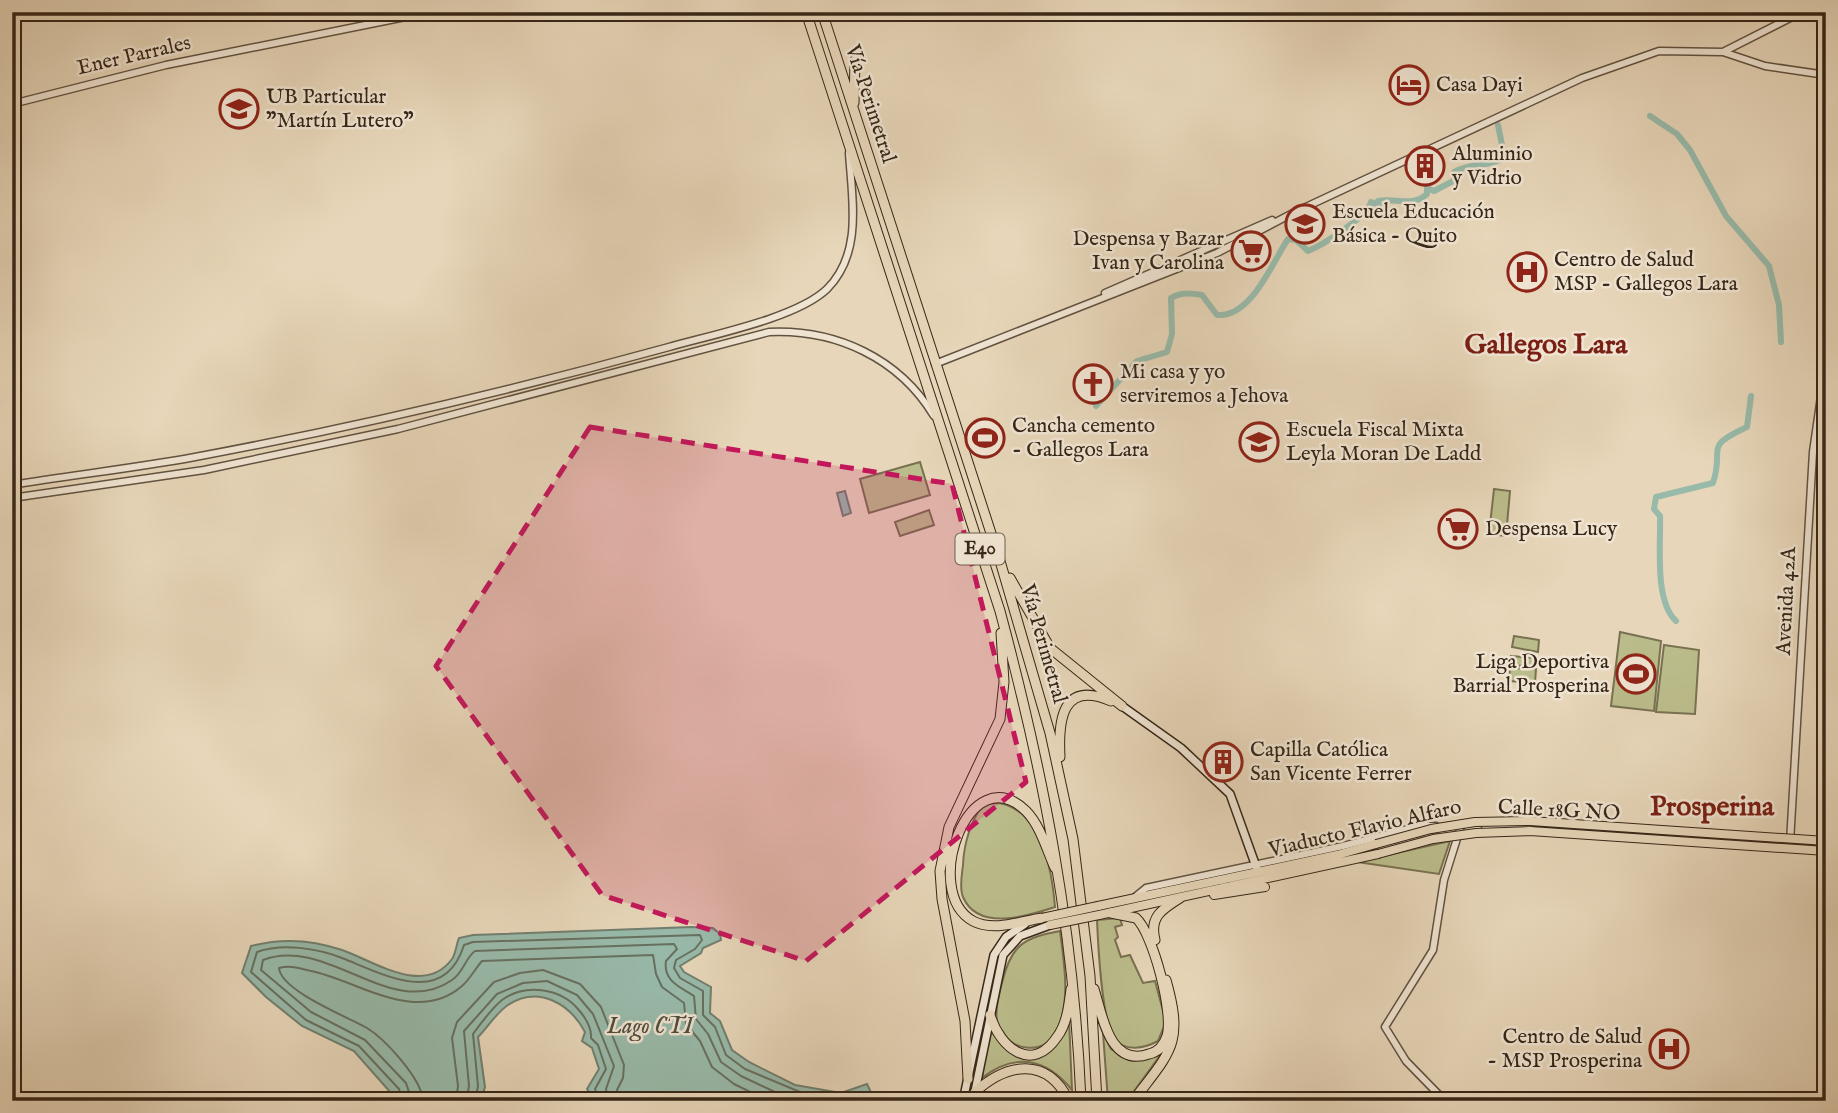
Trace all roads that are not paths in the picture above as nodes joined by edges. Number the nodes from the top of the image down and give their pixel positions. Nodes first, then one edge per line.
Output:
1 (430, 12) edge
2 (806, 12) edge
3 (822, 12) edge
4 (1802, 12) edge
5 (1723, 52) junction
6 (855, 60) dead end
7 (1826, 75) edge
8 (12, 104) edge
9 (853, 108) junction
10 (849, 145) junction
11 (1826, 362) edge
12 (935, 364) junction
13 (602, 365) junction
14 (605, 377) junction
15 (942, 433) junction
16 (12, 485) edge
17 (12, 498) edge
18 (1000, 561) junction
19 (1000, 611) junction
20 (1122, 706) junction
21 (1062, 783) junction
22 (1461, 826) junction
23 (1790, 844) junction
24 (1826, 846) edge
25 (1257, 868) junction
26 (1060, 878) junction
27 (1265, 887) dead end
28 (1183, 897) junction
29 (1098, 910) junction
30 (1111, 913) junction
31 (1042, 918) junction
32 (1050, 925) joint
33 (1073, 960) junction
34 (1090, 976) junction
35 (990, 1015) junction
36 (968, 1079) junction
37 (974, 1096) edge
38 (962, 1101) edge
39 (1069, 1101) edge
40 (1082, 1101) edge
41 (1097, 1101) edge
42 (1133, 1101) edge
43 (1445, 1101) edge

1 - 8 street, Ener Parrales
2 - 10 highway, Vía Perimetral / E40
3 - 9 highway, Vía Perimetral / E40
4 - 5 street
5 - 7 street
5 - 12 street
6 - 9 highway
9 - 12 highway, Vía Perimetral / E40
10 - 13 street
10 - 15 highway, Vía Perimetral / E40
11 - 23 street, Avenida 42A
12 - 18 highway, Vía Perimetral / E40
13 - 14 street
13 - 16 street
14 - 15 street
14 - 17 street
15 - 19 highway, Vía Perimetral / E40
18 - 20 highway
18 - 21 highway, Vía Perimetral / E40
19 - 26 highway, Vía Perimetral / E40
19 - 36 highway
20 - 21 highway
20 - 25 main road
21 - 34 highway, Vía Perimetral / E40
22 - 23 street, Calle 18G NO
22 - 25 street, Calle 18G NO
22 - 43 street
23 - 24 street, Calle 18G NO
24 - 25 main road, Viaducto Flavio Alfaro, bridge
24 - 28 main road, Viaducto Flavio Alfaro, bridge
25 - 29 main road, Viaducto Flavio Alfaro
26 - 31 highway
26 - 33 highway, Vía Perimetral / E40
27 - 28 main road
28 - 30 main road, Viaducto Flavio Alfaro
28 - 42 highway
29 - 30 main road, Viaducto Flavio Alfaro
29 - 31 main road, Viaducto Flavio Alfaro, bridge
29 - 32 main road, Viaducto Flavio Alfaro, bridge
30 - 34 highway
31 - 36 main road
32 - 35 main road
33 - 35 highway
33 - 40 highway, Vía Perimetral / E40
34 - 41 highway, Vía Perimetral / E40
35 - 37 main road
36 - 38 main road
37 - 39 highway

